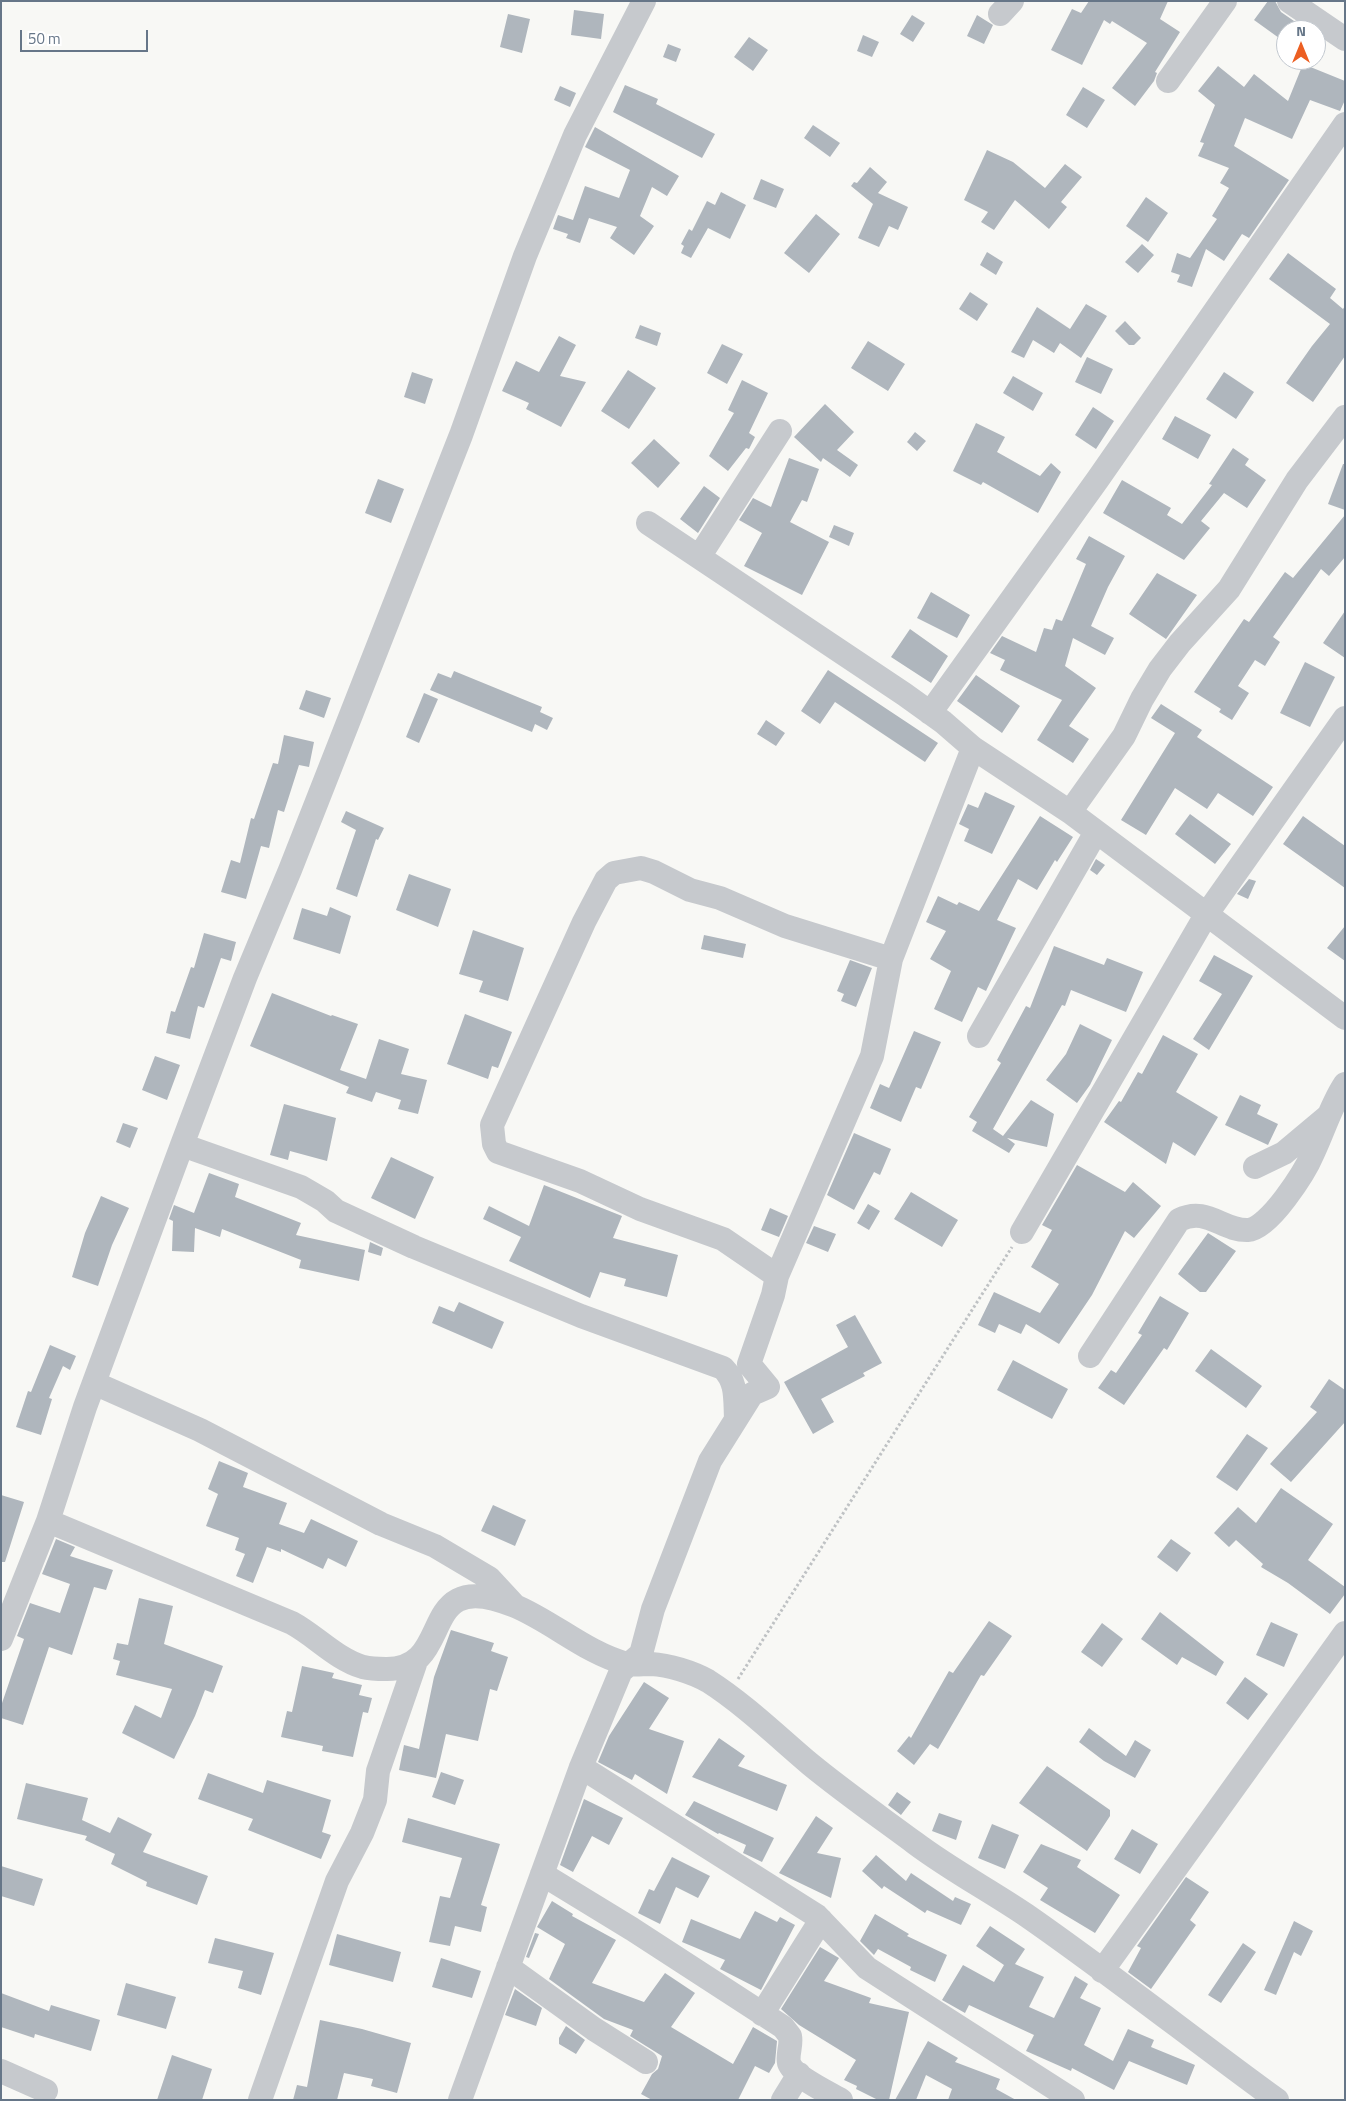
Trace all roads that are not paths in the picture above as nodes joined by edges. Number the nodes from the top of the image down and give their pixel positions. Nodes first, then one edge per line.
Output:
1 (644, 1) edge
2 (1225, 1) edge
3 (1290, 1) edge
4 (1345, 39) edge
5 (1168, 81) dead end
6 (1345, 124) edge
7 (1345, 417) edge
8 (780, 431) dead end
9 (648, 523) dead end
10 (699, 557) junction
11 (930, 713) junction
12 (1345, 718) edge
13 (973, 748) junction
14 (1070, 812) junction
15 (1096, 832) junction
16 (1206, 915) junction
17 (891, 959) junction
18 (1344, 1016) edge
19 (979, 1036) dead end
20 (1345, 1084) edge
21 (1328, 1116) junction
22 (182, 1145) junction
23 (1255, 1167) dead end
24 (1022, 1232) road end
25 (777, 1276) junction
26 (1090, 1356) dead end
27 (749, 1364) junction
28 (723, 1368) junction
29 (94, 1383) junction
30 (736, 1418) junction
31 (48, 1521) junction
32 (516, 1606) junction
33 (1345, 1633) edge
34 (1, 1639) edge
35 (415, 1664) junction
36 (629, 1664) junction
37 (581, 1767) junction
38 (542, 1874) junction
39 (821, 1920) junction
40 (508, 1968) junction
41 (1102, 1971) junction
42 (762, 2014) junction
43 (646, 2062) dead end
44 (1, 2071) edge
45 (799, 2074) junction
46 (46, 2091) dead end
47 (1269, 2097) edge
48 (260, 2100) edge
49 (460, 2100) edge
50 (783, 2100) edge
51 (840, 2100) edge
52 (1073, 2100) edge

1 - 22 street
2 - 5 street
3 - 4 street
6 - 11 street
7 - 14 street
8 - 10 street
9 - 10 street
10 - 11 street
11 - 13 street
12 - 16 street
13 - 14 street
13 - 17 street
14 - 15 street
15 - 16 street
15 - 19 street
16 - 18 street
16 - 24 street
17 - 25 street
17 - 25 street
20 - 21 street
21 - 23 street
21 - 26 street
22 - 28 street
22 - 29 street
25 - 27 street
27 - 28 street
27 - 30 street
28 - 30 street
29 - 31 street
29 - 32 street
30 - 36 street
31 - 34 street
31 - 35 street
32 - 35 street
32 - 36 street
33 - 41 street
35 - 48 street
36 - 37 street
36 - 41 street
37 - 38 street
37 - 39 street
38 - 40 street
38 - 42 street
39 - 42 street
39 - 52 street
40 - 43 street
40 - 49 street
41 - 47 street
42 - 45 street
44 - 46 street
45 - 50 street
45 - 51 street

